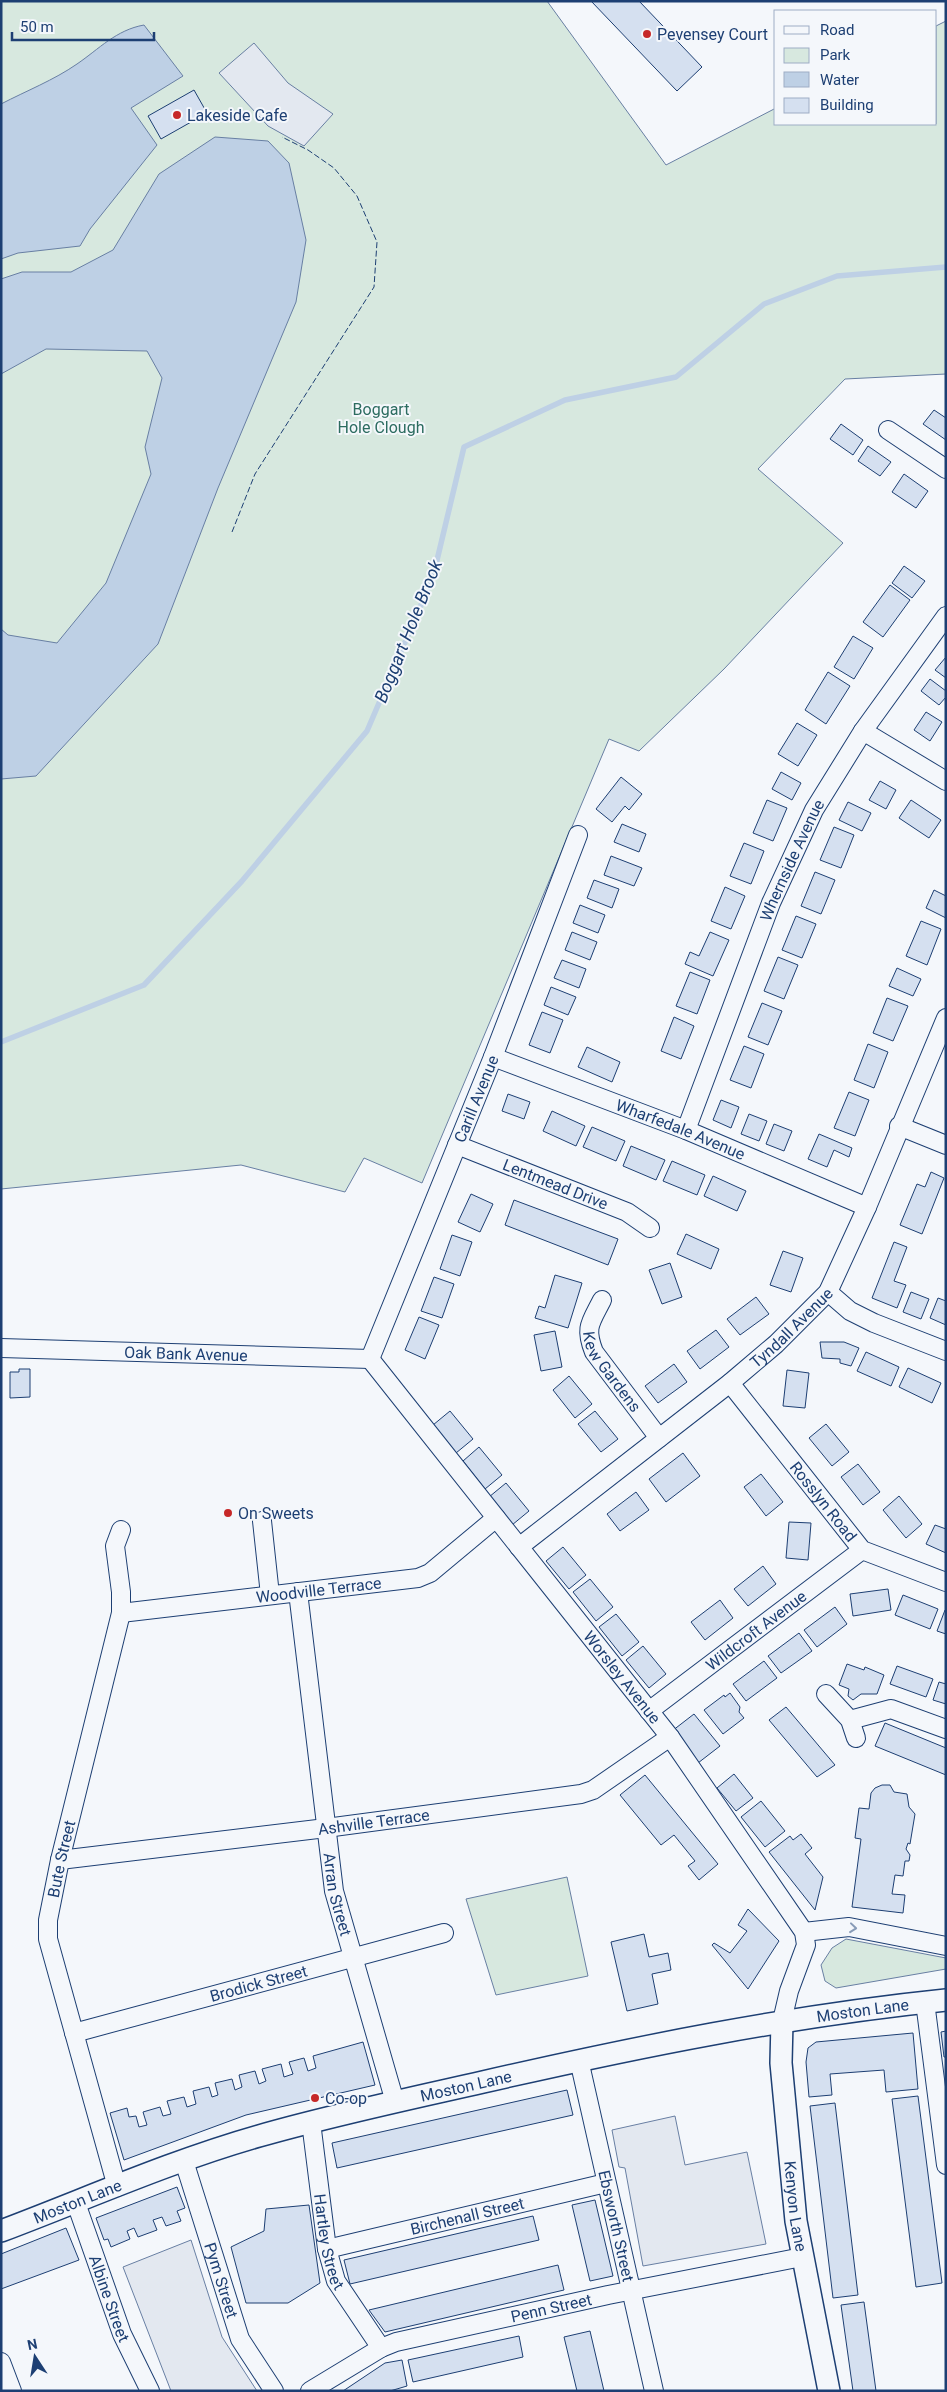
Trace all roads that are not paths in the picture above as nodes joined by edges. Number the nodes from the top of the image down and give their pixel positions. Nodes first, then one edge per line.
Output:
1 (888, 430) dead end
2 (946, 469) edge
3 (946, 616) edge
4 (863, 731) junction
5 (946, 781) edge
6 (578, 835) dead end
7 (946, 1018) edge
8 (493, 1057) junction
9 (899, 1126) junction
10 (686, 1130) junction
11 (457, 1145) junction
12 (946, 1145) edge
13 (867, 1207) junction
14 (650, 1228) dead end
15 (828, 1292) junction
16 (602, 1300) dead end
17 (1, 1348) edge
18 (946, 1351) edge
19 (370, 1359) junction
20 (730, 1383) junction
21 (659, 1438) junction
22 (496, 1518) junction
23 (262, 1521) dead end
24 (121, 1530) dead end
25 (519, 1547) junction
26 (862, 1550) junction
27 (946, 1582) edge
28 (298, 1592) junction
29 (270, 1595) junction
30 (122, 1613) junction
31 (826, 1694) dead end
32 (649, 1711) junction
33 (850, 1720) junction
34 (946, 1730) edge
35 (670, 1737) junction
36 (856, 1738) dead end
37 (326, 1828) junction
38 (60, 1860) junction
39 (804, 1932) junction
40 (444, 1933) dead end
41 (946, 1946) edge
42 (353, 1957) junction
43 (935, 2001) edge
44 (782, 2020) junction
45 (74, 2033) junction
46 (579, 2060) junction
47 (395, 2102) junction
48 (311, 2122) junction
49 (184, 2161) junction
50 (946, 2165) edge
51 (606, 2183) junction
52 (117, 2187) junction
53 (76, 2203) junction
54 (1, 2231) edge
55 (327, 2249) junction
56 (802, 2257) junction
57 (631, 2291) junction
58 (381, 2348) junction
59 (1, 2362) edge
60 (12, 2391) edge
61 (150, 2391) edge
62 (274, 2391) edge
63 (310, 2391) edge
64 (654, 2391) edge
65 (829, 2391) edge

1 - 2 street
3 - 4 street, Whernside Avenue
4 - 5 street
4 - 10 street, Whernside Avenue
6 - 8 street, Carill Avenue
7 - 9 street, Tyndall Avenue
8 - 10 street, Wharfedale Avenue
8 - 11 street, Carill Avenue
9 - 12 street
9 - 13 street, Tyndall Avenue
10 - 13 street, Wharfedale Avenue
11 - 14 street, Lentmead Drive
11 - 19 street, Carill Avenue
13 - 15 street, Tyndall Avenue
15 - 18 street
15 - 20 street, Tyndall Avenue
16 - 21 street, Kew Gardens
17 - 19 street, Oak Bank Avenue
19 - 22 street, Worsley Avenue
20 - 21 street, Tyndall Avenue
20 - 26 street, Rosslyn Road
21 - 25 street, Tyndall Avenue
22 - 25 street, Worsley Avenue
22 - 28 street, Woodville Terrace
23 - 29 street
24 - 30 street, Bute Street
25 - 32 street, Worsley Avenue
26 - 27 street, Rosslyn Road
26 - 32 street, Wildcroft Avenue
28 - 29 street, Woodville Terrace
28 - 37 street, Arran Street
29 - 30 street, Woodville Terrace
30 - 38 street, Bute Street
31 - 33 street
32 - 35 street, Worsley Avenue
33 - 34 street
33 - 36 street
35 - 37 street, Ashville Terrace
35 - 39 street, Worsley Avenue
37 - 38 street, Ashville Terrace
37 - 42 street, Arran Street
38 - 45 street, Bute Street
39 -> 41 street
39 - 44 street
40 - 42 street, Brodick Street
42 - 45 street, Brodick Street
42 - 47 street, Arran Street
43 - 44 street, Moston Lane
43 - 50 street
44 - 46 street, Moston Lane
44 - 56 street, Kenyon Lane
45 - 52 street, Bute Street
46 - 47 street, Moston Lane
46 - 51 street, Ebsworth Street
47 - 48 street, Moston Lane
48 - 49 street, Moston Lane
48 - 55 street, Hartley Street
49 - 52 street, Moston Lane
49 - 62 street, Pym Street
51 - 55 street, Birchenall Street
51 - 57 street, Ebsworth Street
52 - 53 street, Moston Lane
53 - 54 street, Moston Lane
53 - 61 street, Albine Street
55 - 58 street, Hartley Street
56 - 57 street, Penn Street
56 - 65 street, Kenyon Lane
57 - 58 street, Penn Street
57 - 64 street, Ebsworth Street
58 - 63 street, Penn Street
59 - 60 street

